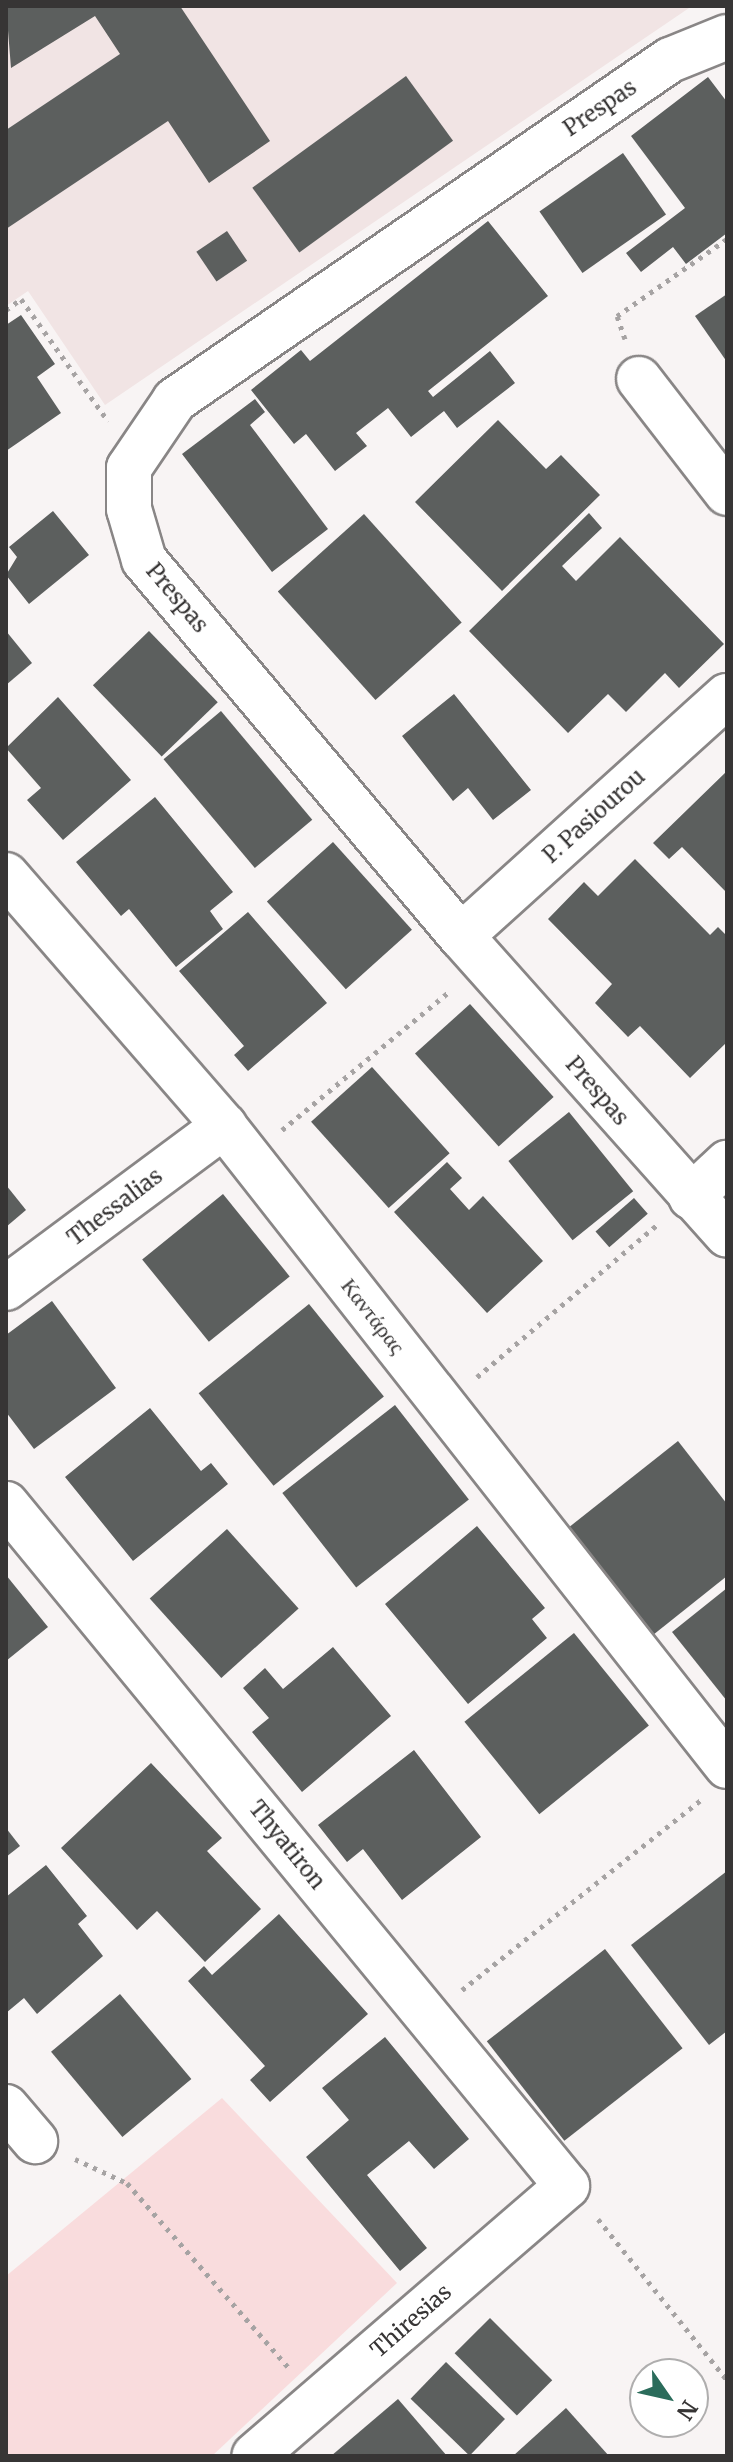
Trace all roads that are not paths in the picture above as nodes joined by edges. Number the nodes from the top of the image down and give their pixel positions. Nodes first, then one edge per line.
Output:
1 (727, 37) edge
2 (639, 379) road end
3 (727, 493) edge
4 (727, 696) edge
5 (6, 875) edge
6 (473, 949) junction
7 (236, 1142) junction
8 (727, 1163) edge
9 (691, 1197) junction
10 (727, 1235) edge
11 (6, 1288) edge
12 (6, 1504) edge
13 (721, 1778) edge
14 (6, 2107) edge
15 (35, 2141) road end
16 (567, 2186) joint
17 (254, 2456) edge

1 - 6 street, Prespas
2 - 3 street
4 - 6 street, P. Pasiourou
5 - 7 street, Καντάρας
6 - 9 street, Prespas
7 - 11 street, Thessalias
7 - 13 street, Καντάρας
8 - 9 street
9 - 10 street, Prespas
12 - 16 street, Thyatiron
14 - 15 street
16 - 17 street, Thiresias

